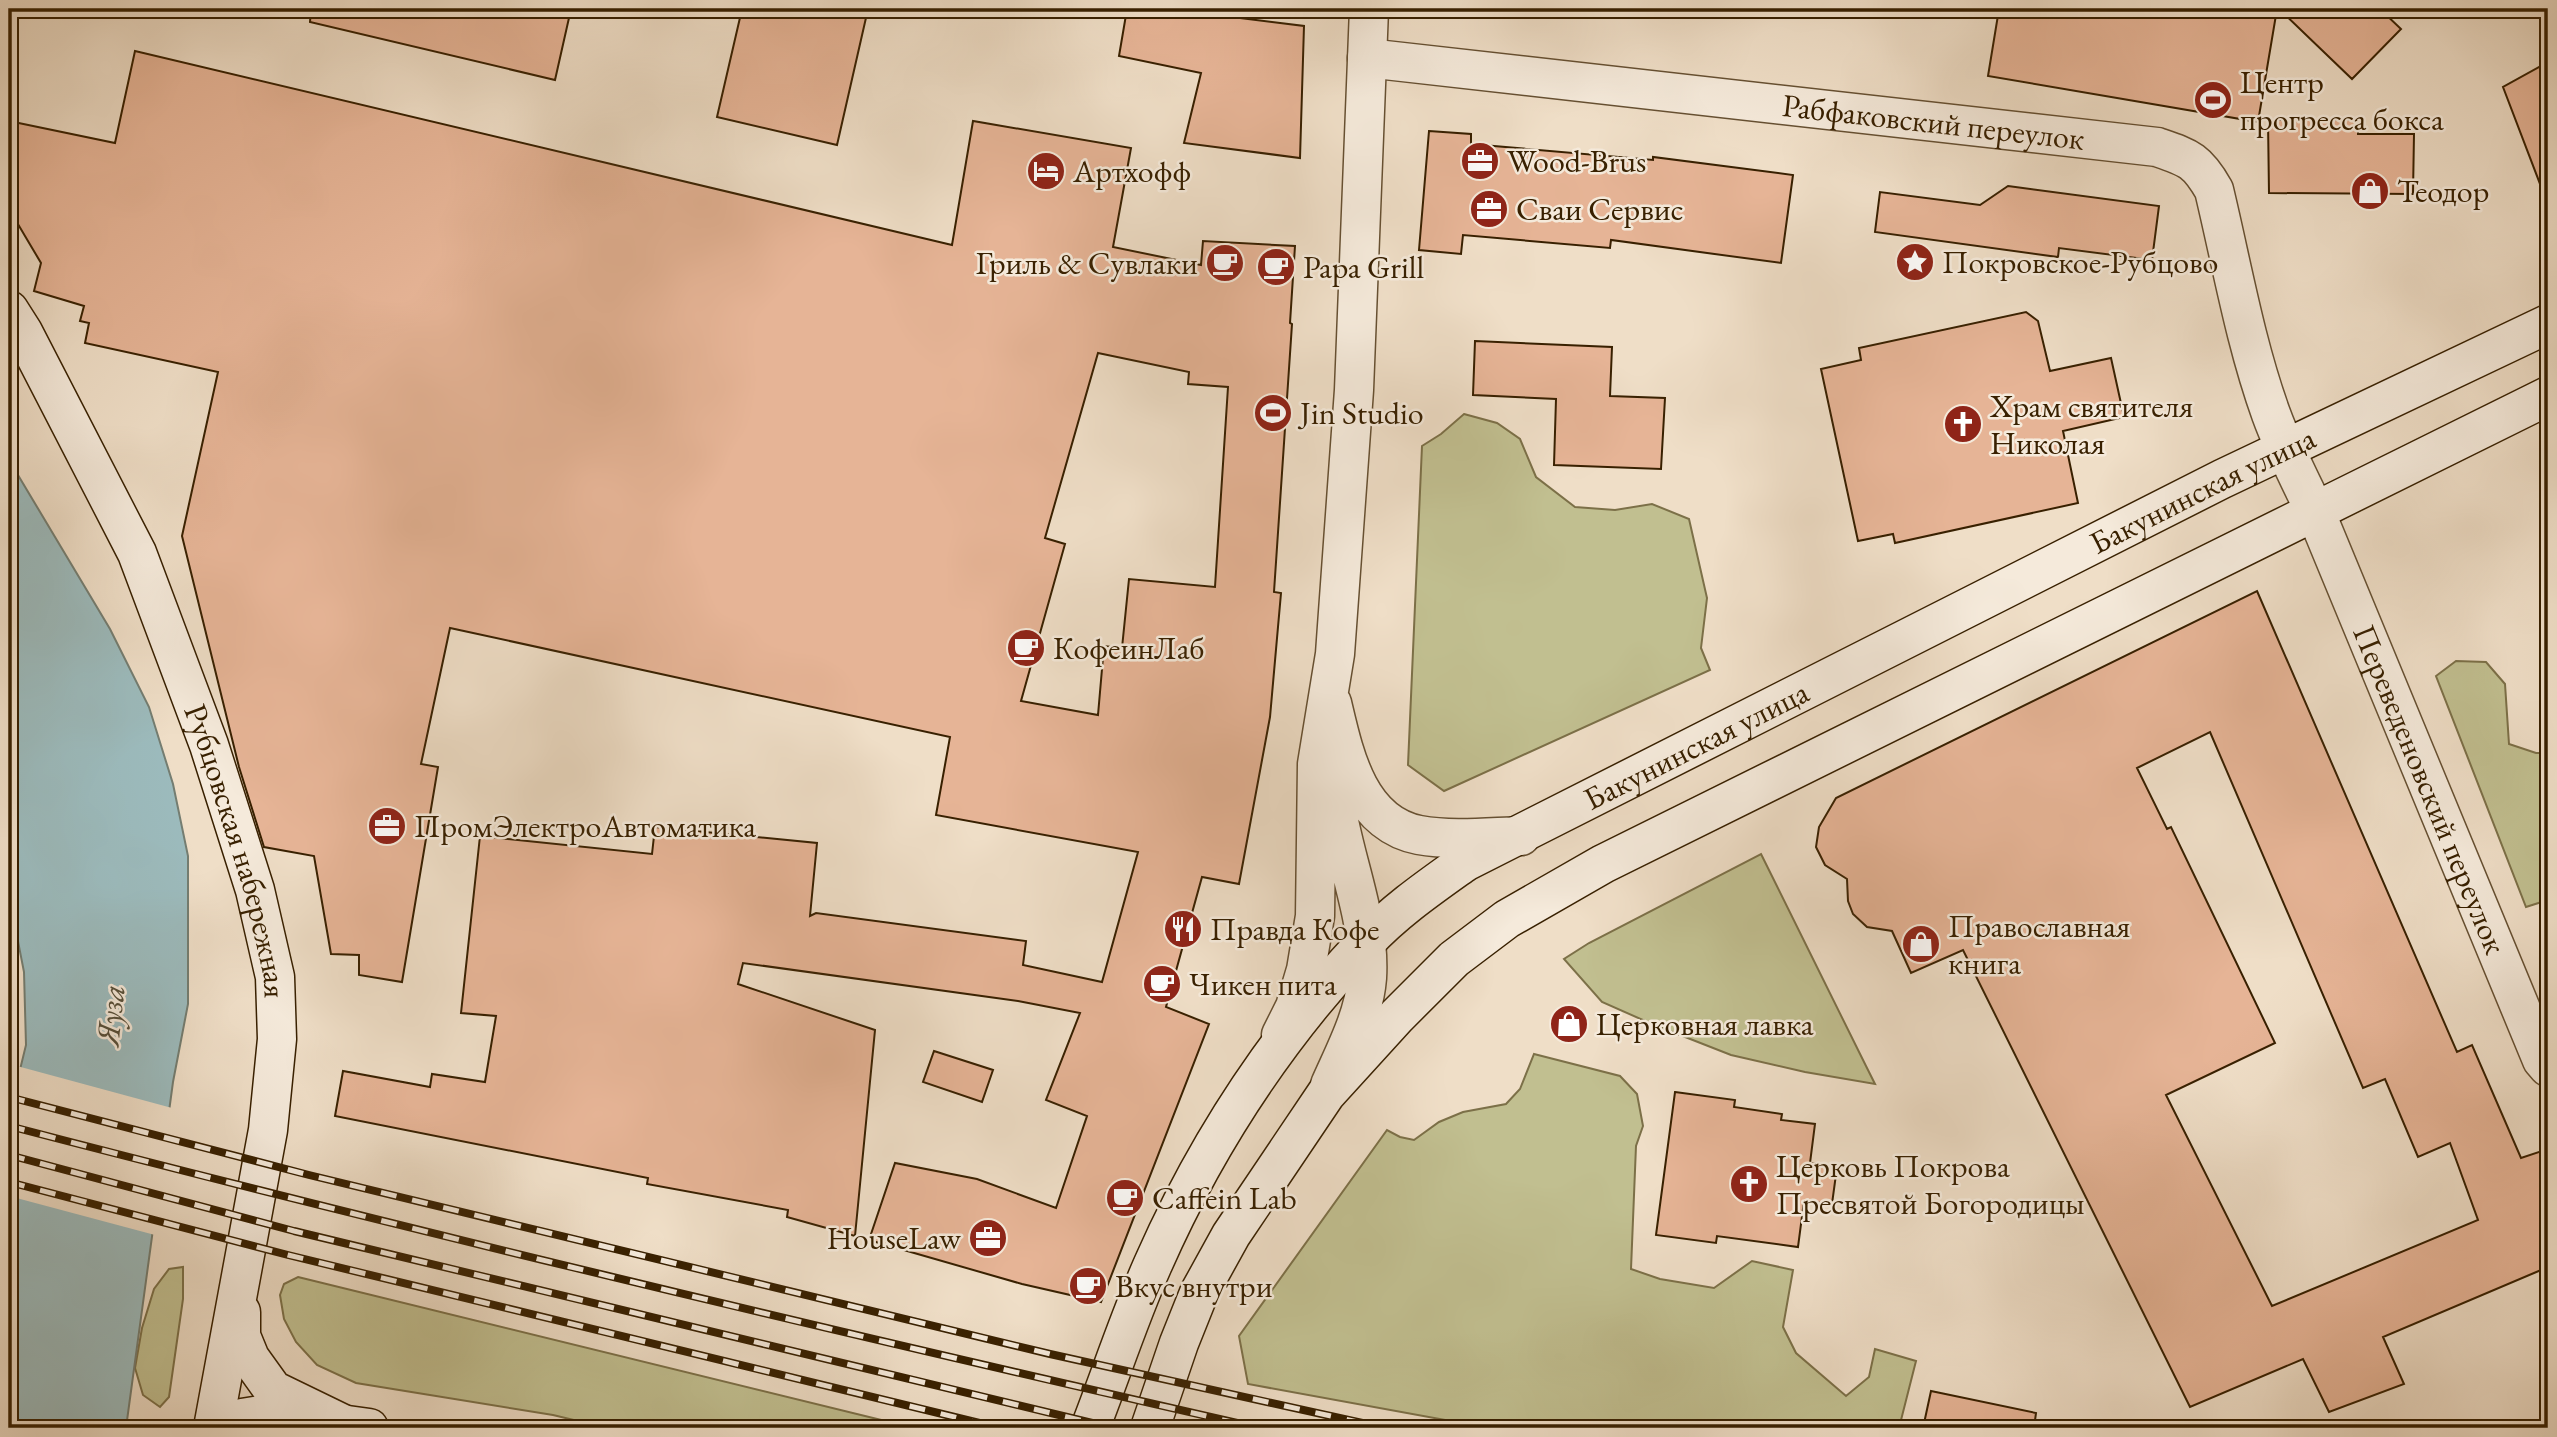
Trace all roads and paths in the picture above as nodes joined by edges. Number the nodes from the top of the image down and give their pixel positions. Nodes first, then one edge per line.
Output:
1 (1369, 9) edge
2 (1367, 58) junction
3 (9, 310) edge
4 (2548, 324) edge
5 (2548, 396) edge
6 (2285, 450) junction
7 (2315, 511) junction
8 (1329, 692) junction
9 (1521, 836) junction
10 (1366, 942) junction
11 (1274, 1050) junction
12 (2548, 1067) edge
13 (1326, 1094) junction
14 (240, 1280) junction
15 (355, 1425) edge
16 (213, 1428) edge
17 (226, 1428) edge
18 (1090, 1428) edge
19 (1150, 1428) edge

1 - 2 main road
2 - 6 main road, Рабфаковский переулок
2 - 8 main road
3 - 14 main road, Рубцовская набережная
4 - 6 main road, Бакунинская улица
5 - 7 main road, Бакунинская улица
6 - 7 main road, Рабфаковский переулок
6 - 9 main road, Бакунинская улица
7 - 12 main road, Переведеновский переулок
7 - 13 main road, Бакунинская улица
8 - 9 main road
8 - 10 main road
8 - 11 main road
9 - 10 main road, Бакунинская улица
10 - 11 main road, Бакунинская улица
10 - 13 main road
11 - 18 main road, Бакунинская улица
13 - 19 main road, Бакунинская улица
14 - 15 main road
14 - 16 main road, Рубцовская набережная
15 - 17 main road

